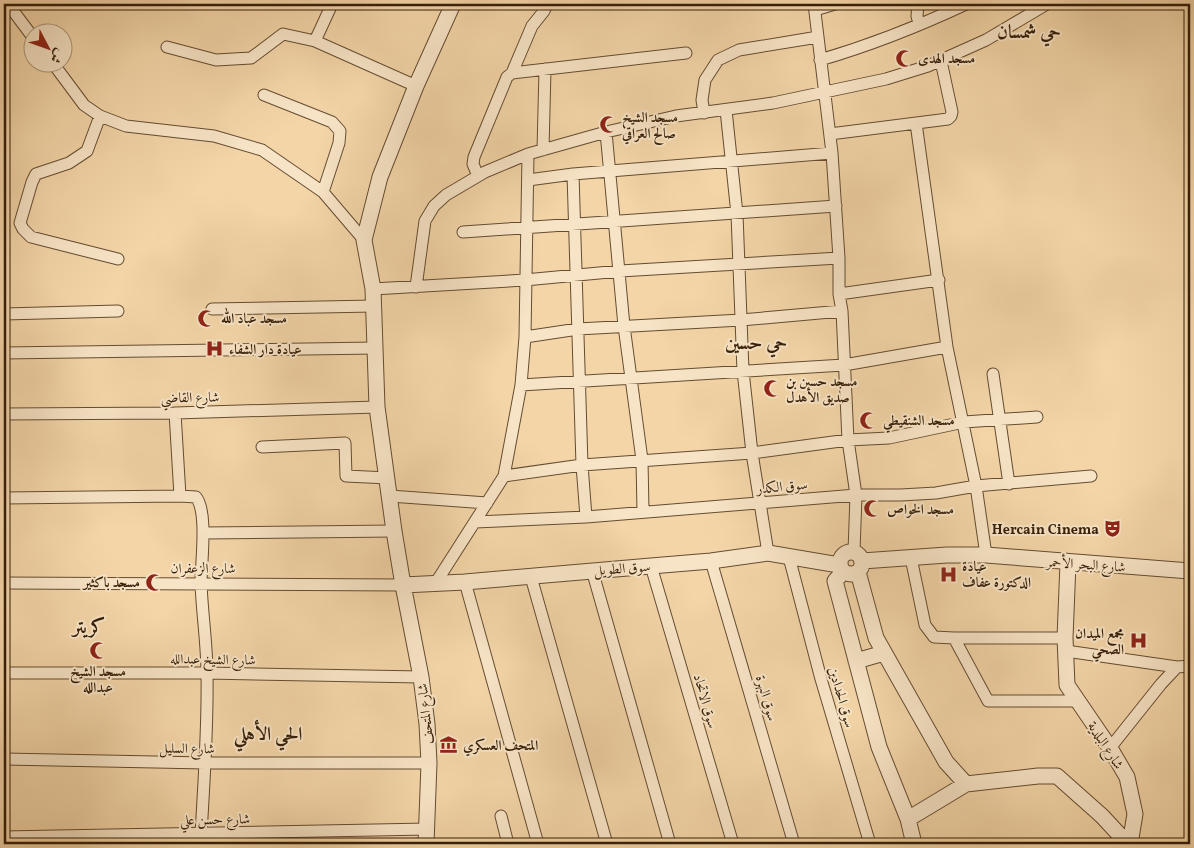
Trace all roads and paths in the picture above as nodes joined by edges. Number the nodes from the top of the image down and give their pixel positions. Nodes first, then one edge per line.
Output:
1 (8, 4) edge
2 (332, 4) edge
3 (452, 4) edge
4 (546, 4) edge
5 (835, 4) edge
6 (918, 4) edge
7 (966, 4) edge
8 (1047, 4) edge
9 (814, 7) edge
10 (22, 23) edge
11 (919, 24) junction
12 (818, 37) junction
13 (315, 41) junction
14 (167, 47) dead end
15 (686, 53) dead end
16 (820, 60) junction
17 (941, 61) junction
18 (546, 69) junction
19 (59, 72) edge
20 (512, 72) junction
21 (416, 86) junction
22 (824, 91) junction
23 (264, 95) dead end
24 (726, 110) junction
25 (704, 113) junction
26 (100, 116) junction
27 (916, 123) junction
28 (606, 132) junction
29 (830, 134) junction
30 (543, 150) junction
31 (832, 153) junction
32 (528, 154) junction
33 (732, 162) junction
34 (609, 171) junction
35 (573, 174) junction
36 (478, 176) junction
37 (528, 180) junction
38 (323, 192) junction
39 (836, 206) junction
40 (737, 214) junction
41 (614, 222) junction
42 (575, 226) junction
43 (526, 229) junction
44 (463, 232) dead end
45 (364, 240) junction
46 (839, 258) junction
47 (118, 259) dead end
48 (740, 264) junction
49 (620, 271) junction
50 (576, 276) junction
51 (525, 280) junction
52 (938, 280) junction
53 (416, 287) junction
54 (373, 289) junction
55 (839, 294) junction
56 (374, 306) junction
57 (212, 309) dead end
58 (118, 311) dead end
59 (842, 311) junction
60 (4, 314) edge
61 (741, 320) junction
62 (624, 326) junction
63 (578, 329) junction
64 (525, 337) junction
65 (947, 347) junction
66 (376, 348) junction
67 (4, 353) edge
68 (844, 365) junction
69 (742, 371) junction
70 (993, 374) dead end
71 (632, 378) junction
72 (580, 381) junction
73 (521, 385) junction
74 (377, 407) junction
75 (174, 413) junction
76 (4, 414) edge
77 (1037, 417) dead end
78 (1000, 420) junction
79 (964, 422) junction
80 (848, 440) junction
81 (262, 447) dead end
82 (752, 453) junction
83 (642, 460) junction
84 (582, 465) junction
85 (504, 476) junction
86 (1092, 476) dead end
87 (388, 478) junction
88 (1009, 484) junction
89 (976, 486) junction
90 (856, 495) junction
91 (180, 496) junction
92 (390, 496) junction
93 (4, 498) edge
94 (488, 503) junction
95 (761, 503) junction
96 (643, 511) junction
97 (586, 517) junction
98 (475, 522) junction
99 (394, 531) junction
100 (203, 533) junction
101 (768, 553) junction
102 (986, 555) junction
103 (789, 556) junction
104 (911, 558) junction
105 (711, 561) junction
106 (1068, 563) junction
107 (851, 564) junction
108 (651, 566) junction
109 (592, 570) junction
110 (1190, 571) edge
111 (531, 577) junction
112 (465, 582) junction
113 (4, 583) edge
114 (201, 583) junction
115 (402, 584) junction
116 (435, 584) junction
117 (954, 638) junction
118 (1065, 644) junction
119 (884, 653) junction
120 (856, 661) junction
121 (1190, 666) edge
122 (1177, 667) junction
123 (4, 673) edge
124 (208, 673) junction
125 (421, 677) junction
126 (1077, 701) junction
127 (1110, 748) junction
128 (4, 760) edge
129 (205, 763) junction
130 (429, 763) junction
131 (966, 784) junction
132 (500, 816) dead end
133 (908, 820) junction
134 (201, 834) junction
135 (4, 837) edge
136 (427, 837) edge
137 (508, 844) edge
138 (538, 844) edge
139 (607, 844) edge
140 (670, 844) edge
141 (733, 844) edge
142 (794, 844) edge
143 (870, 844) edge
144 (913, 844) edge
145 (1129, 844) edge

1 - 10 street
2 - 13 street
3 - 21 street
4 - 20 street
5 - 9 street
6 - 11 street
7 - 11 street
8 - 17 street
9 - 12 street
11 - 16 street
12 - 16 street
12 - 25 street
13 - 14 street
13 - 21 street
15 - 18 street
16 - 22 street
17 - 22 street
17 - 27 street
18 - 20 street
18 - 30 street
19 - 26 street
20 - 36 street
21 - 45 street
22 - 24 street
22 - 29 street
23 - 38 street
24 - 25 street
24 - 33 street
25 - 28 street
26 - 38 street
26 - 47 street
27 - 29 street
27 - 52 street
28 - 30 street
28 - 34 street
29 - 31 street
30 - 32 street
31 - 33 street
31 - 39 street
32 - 36 street
32 - 37 street
33 - 34 street
33 - 40 street
34 - 35 street
34 - 41 street
35 - 37 street
35 - 42 street
36 - 53 street
37 - 43 street
38 - 45 street
39 - 40 street
39 - 46 street
40 - 41 street
40 - 48 street
41 - 42 street
41 - 49 street
42 - 43 street
42 - 50 street
43 - 44 street
43 - 51 street
45 - 54 street, شارع المتحف
46 - 48 street
46 - 55 street
48 - 49 street
48 - 61 street
49 - 50 street
49 - 62 street
50 - 51 street
50 - 63 street
51 - 53 street
51 - 64 street
52 - 55 street
52 - 65 street
53 - 54 street
54 - 56 street, شارع المتحف
55 - 59 street
56 - 57 street
56 - 66 street, شارع المتحف
58 - 60 street
59 - 61 street
59 - 68 street
61 - 62 street
61 - 69 street
62 - 63 street
62 - 71 street
63 - 64 street
63 - 72 street
64 - 73 street
65 - 68 street
65 - 79 street
66 - 67 street
66 - 74 street, شارع المتحف
68 - 69 street
68 - 80 street
69 - 71 street
69 - 82 street
70 - 78 street
71 - 72 street
71 - 83 street
72 - 73 street
72 - 84 street
73 - 85 street
74 - 75 street, شارع القاضي
74 - 87 street, شارع المتحف
75 - 76 street, شارع القاضي
75 - 91 street
77 - 78 street
78 - 79 street
78 - 88 street
79 - 80 street
79 - 89 street
80 - 82 street
80 - 90 street
81 - 87 street
82 - 83 street
82 - 95 street
83 - 84 street
83 - 96 street
84 - 85 street
84 - 97 street
85 - 94 street
86 - 88 street, سوق الكدر
87 - 92 street, شارع المتحف
88 - 89 street, سوق الكدر
89 - 90 street, سوق الكدر
89 - 102 street
90 - 95 street, سوق الكدر
90 - 107 street
91 - 93 street
91 - 100 street
92 - 94 street
92 - 99 street, شارع المتحف
94 - 98 street
95 - 96 street, سوق الكدر
95 - 101 street
96 - 97 street, سوق الكدر
97 - 98 street, سوق الكدر
98 - 116 street
99 - 100 street
99 - 115 street, شارع المتحف
100 - 114 street
101 - 103 street, سوق الطويل
101 - 105 street, سوق الطويل
102 - 104 street, شارع البحر الأحمر
102 - 106 street, شارع البحر الأحمر
103 - 107 street, سوق الطويل
103 - 143 street, سوق الحدادين
104 - 107 street, شارع البحر الأحمر
104 - 117 street
105 - 108 street, سوق الطويل
105 - 142 street, سوق البهرة
106 - 110 street, شارع البحر الأحمر
106 - 118 street, شارع البلدية
107 - 119 street
107 - 120 street
108 - 109 street, سوق الطويل
108 - 141 street, سوق الاتحاد
109 - 111 street, سوق الطويل
109 - 140 street
111 - 112 street, سوق الطويل
111 - 139 street
112 - 116 street, سوق الطويل
112 - 138 street
113 - 114 street, شارع الزعفران
114 - 115 street, شارع الزعفران
114 - 124 street
115 - 116 street, سوق الطويل
115 - 125 street, شارع المتحف
117 - 118 street
117 - 126 street
118 - 122 street
118 - 126 street, شارع البلدية
119 - 120 street
119 - 131 street
120 - 133 street
121 - 122 street
122 - 127 street
123 - 124 street, شارع الشيخ عبدالله
124 - 125 street, شارع الشيخ عبدالله
124 - 129 street
125 - 130 street, شارع المتحف
126 - 127 street, شارع البلدية
127 - 145 street, شارع البلدية
128 - 129 street, شارع السليل
129 - 130 street, شارع السليل
129 - 134 street
130 - 136 street, شارع المتحف
131 - 133 street
131 - 145 street
132 - 137 street
133 - 144 street
134 - 135 street, شارع حسن علي
134 - 136 street, شارع حسن علي

